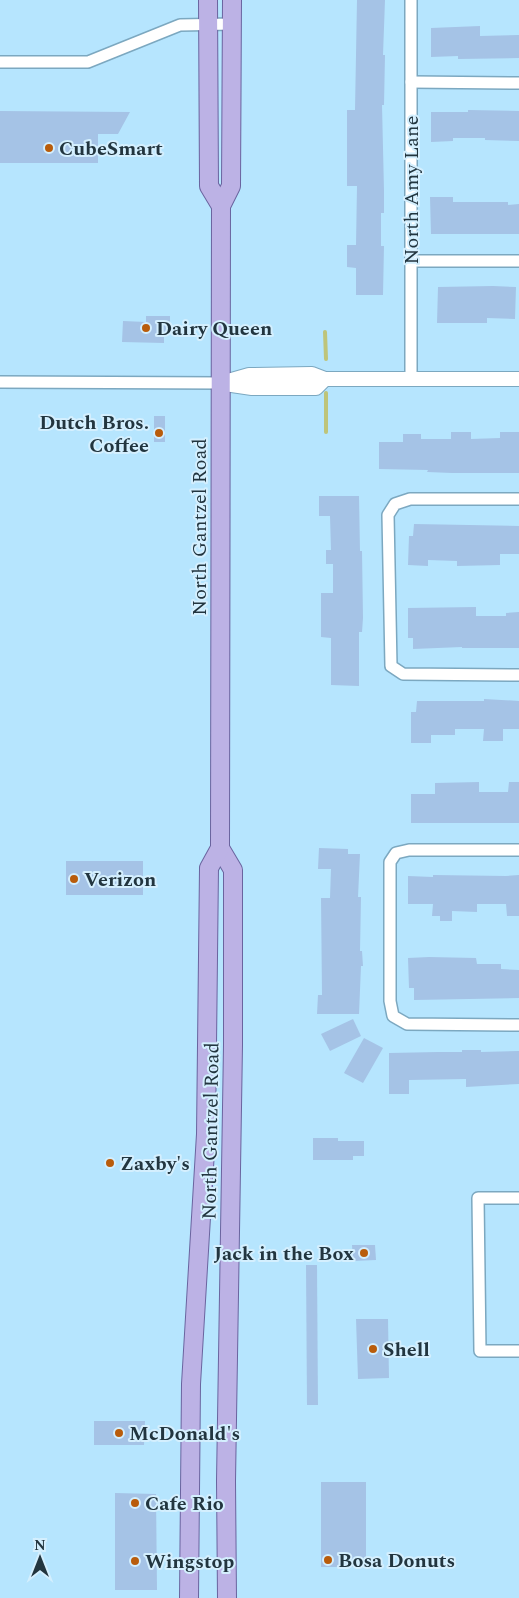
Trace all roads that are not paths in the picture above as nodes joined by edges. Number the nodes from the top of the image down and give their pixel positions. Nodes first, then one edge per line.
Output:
1 (208, 0) edge
2 (232, 0) edge
3 (411, 0) edge
4 (208, 24) junction
5 (232, 24) junction
6 (0, 62) edge
7 (411, 82) junction
8 (519, 83) edge
9 (220, 206) junction
10 (411, 261) junction
11 (519, 261) edge
12 (519, 379) edge
13 (411, 380) junction
14 (0, 382) edge
15 (221, 383) junction
16 (519, 499) edge
17 (519, 675) edge
18 (220, 848) junction
19 (519, 850) edge
20 (519, 1025) edge
21 (519, 1198) edge
22 (519, 1351) edge
23 (189, 1598) edge
24 (227, 1598) edge

1 - 4 main road, North Gantzel Road
2 - 5 main road, North Gantzel Road
3 - 7 street, North Amy Lane
4 - 5 street
4 - 6 street
4 - 9 main road, North Gantzel Road
5 - 9 main road, North Gantzel Road
7 - 8 street
7 - 10 street, North Amy Lane
9 - 15 main road, North Gantzel Road
10 - 11 street
10 - 13 street, North Amy Lane
12 - 13 street
13 - 15 street
14 - 15 street
15 - 18 main road, North Gantzel Road
16 - 17 street
18 - 23 main road, North Gantzel Road
18 - 24 main road, North Gantzel Road
19 - 20 street
21 - 22 street

